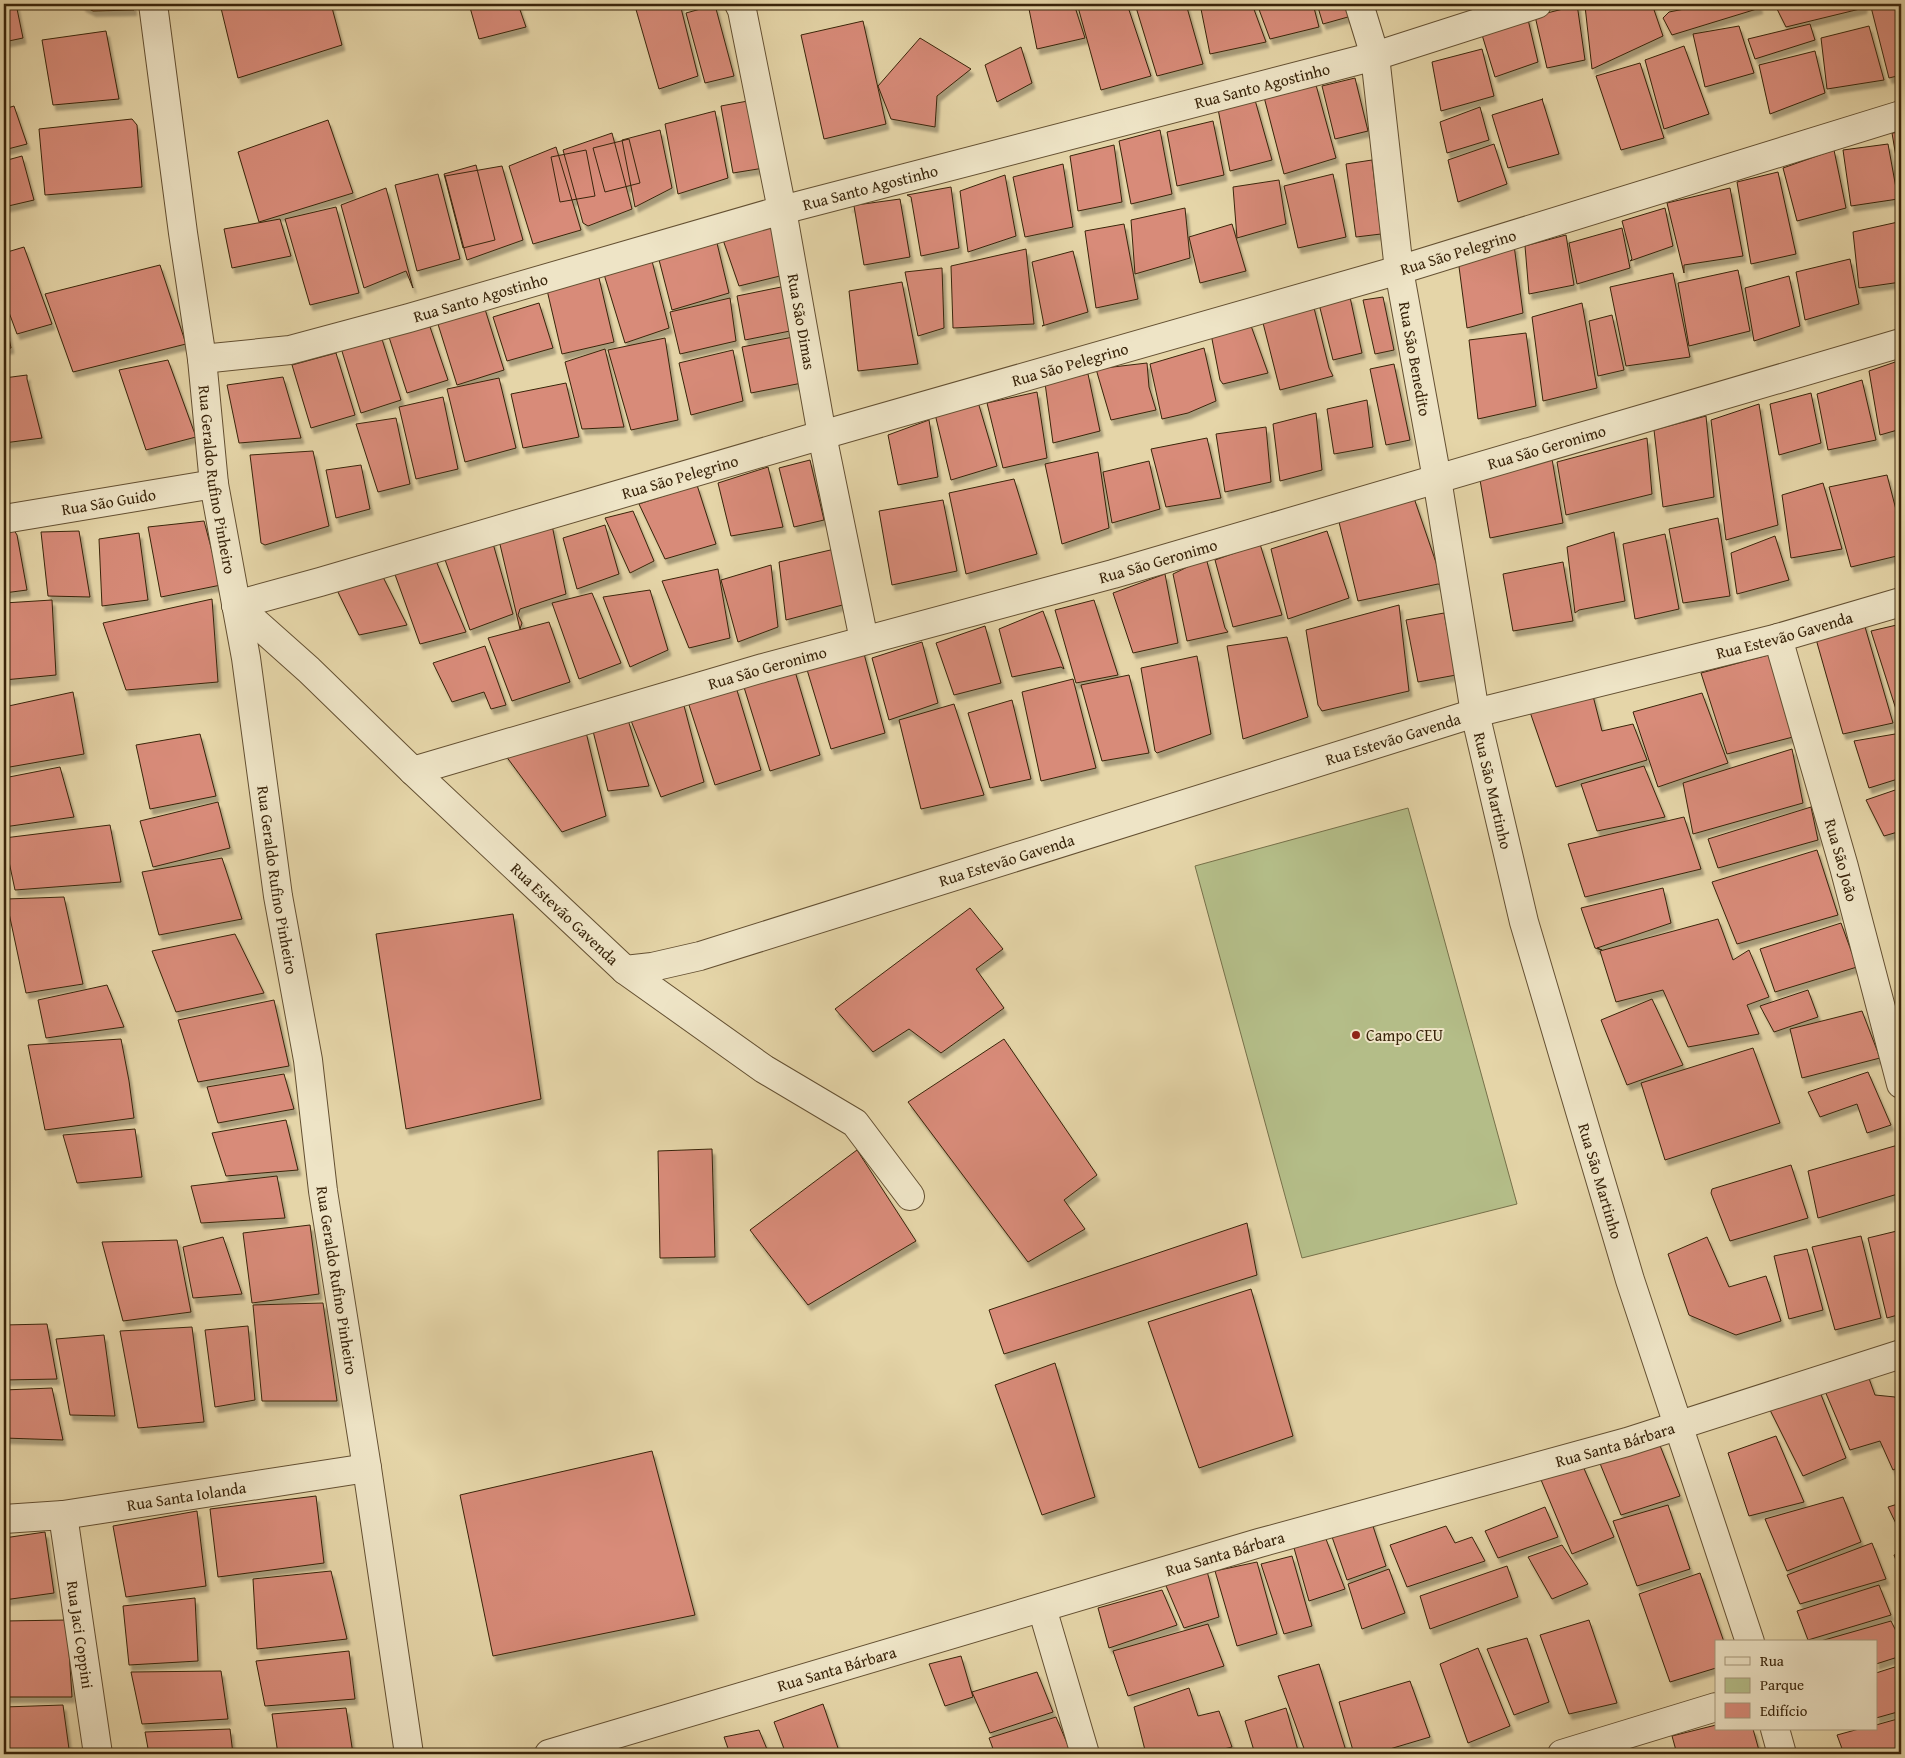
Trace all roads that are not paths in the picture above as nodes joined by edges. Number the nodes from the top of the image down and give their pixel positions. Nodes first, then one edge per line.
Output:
1 (153, 4) edge
2 (739, 4) edge
3 (1360, 4) edge
4 (1537, 4) edge
5 (1375, 56) junction
6 (1901, 115) edge
7 (782, 210) junction
8 (1399, 270) junction
9 (1901, 343) edge
10 (202, 359) junction
11 (822, 435) junction
12 (1437, 479) junction
13 (214, 484) junction
14 (4, 519) edge
15 (1901, 602) edge
16 (236, 605) junction
17 (1778, 638) junction
18 (864, 640) junction
19 (1475, 714) junction
20 (413, 771) junction
21 (625, 970) junction
22 (1901, 1084) edge
23 (910, 1196) dead end
24 (1901, 1354) edge
25 (1679, 1426) junction
26 (368, 1468) junction
27 (63, 1516) junction
28 (4, 1520) edge
29 (1042, 1608) junction
30 (1749, 1640) edge
31 (1715, 1707) edge
32 (1775, 1730) edge
33 (98, 1754) edge
34 (409, 1754) edge
35 (549, 1754) edge
36 (1085, 1754) edge
37 (1562, 1754) edge
38 (1782, 1754) edge

1 - 10 street, Rua Geraldo Rufino Pinheiro
2 - 7 street, Rua São Dimas
3 - 5 street, Rua São Benedito
4 - 5 street, Rua Santo Agostinho
5 - 7 street, Rua Santo Agostinho
5 - 8 street, Rua São Benedito
6 - 8 street, Rua São Pelegrino
7 - 10 street, Rua Santo Agostinho
7 - 11 street, Rua São Dimas
8 - 11 street, Rua São Pelegrino
8 - 12 street, Rua São Benedito
9 - 12 street, Rua São Geronimo
10 - 13 street, Rua Geraldo Rufino Pinheiro
11 - 16 street, Rua São Pelegrino
11 - 18 street, Rua São Dimas
12 - 18 street, Rua São Geronimo
12 - 19 street, Rua São Benedito
13 - 14 street, Rua São Guido
13 - 16 street, Rua Geraldo Rufino Pinheiro
15 - 17 street, Rua Estevão Gavenda
16 - 20 street, Rua Estevão Gavenda
16 - 26 street, Rua Geraldo Rufino Pinheiro
17 - 19 street, Rua Estevão Gavenda
17 - 22 street, Rua São João
18 - 20 street, Rua São Geronimo
19 - 21 street, Rua Estevão Gavenda
19 - 25 street, Rua São Martinho
20 - 21 street, Rua Estevão Gavenda
21 - 23 street
24 - 25 street, Rua Santa Bárbara
25 - 29 street, Rua Santa Bárbara
25 - 30 street, Rua São Martinho
26 - 27 street, Rua Santa Iolanda
26 - 34 street, Rua Geraldo Rufino Pinheiro
27 - 28 street, Rua Santa Iolanda
27 - 33 street, Rua Jaci Coppini
29 - 35 street, Rua Santa Bárbara
29 - 36 street
31 - 37 street
32 - 38 street

